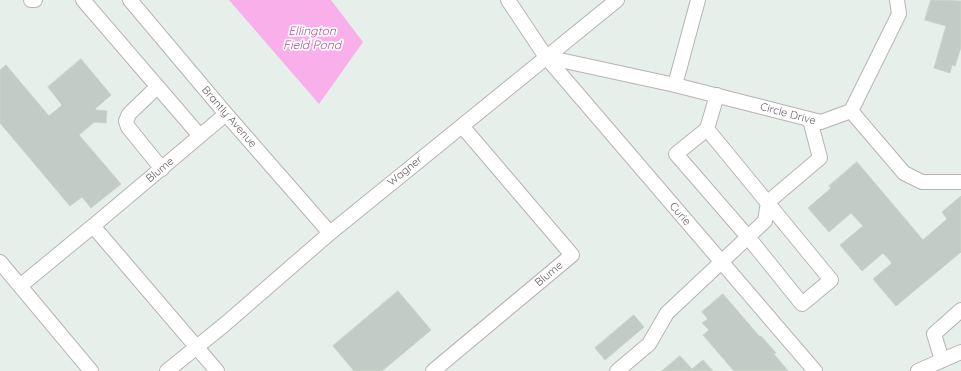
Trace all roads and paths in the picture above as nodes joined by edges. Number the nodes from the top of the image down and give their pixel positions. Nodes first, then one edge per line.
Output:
1 (31, 0) edge
2 (34, 0) edge
3 (83, 0) edge
4 (130, 0) edge
5 (508, 0) edge
6 (617, 0) edge
7 (698, 0) edge
8 (896, 0) edge
9 (546, 57) junction
10 (675, 84) junction
11 (157, 87) junction
12 (717, 95) junction
13 (851, 111) junction
14 (226, 114) junction
15 (810, 120) junction
16 (462, 126) junction
17 (707, 129) junction
18 (200, 136) junction
19 (162, 168) junction
20 (961, 182) edge
21 (768, 202) junction
22 (93, 226) junction
23 (330, 233) junction
24 (748, 237) junction
25 (0, 262) edge
26 (721, 262) junction
27 (20, 286) junction
28 (961, 310) edge
29 (196, 346) junction
30 (961, 352) edge
31 (942, 360) junction
32 (91, 371) edge
33 (167, 371) edge
34 (217, 371) edge
35 (433, 371) edge
36 (617, 371) edge
37 (815, 371) edge
38 (918, 371) edge

1 - 2 lane
3 - 11 lane
4 - 14 lane, Brantly Avenue
5 - 9 lane, Curie
6 - 9 lane, Wagner
7 - 10 lane
8 - 13 lane
9 - 10 lane, Circle Drive
9 - 16 lane, Wagner
9 - 26 lane, Curie
10 - 12 lane, Circle Drive
11 - 18 lane
11 - 19 lane
12 - 15 lane, Circle Drive
12 - 17 lane
13 - 15 lane, Circle Drive
13 - 20 lane
14 - 18 lane, Blume
14 - 23 lane, Brantly Avenue
15 - 21 lane
16 - 23 lane, Wagner
16 - 35 lane, Blume
17 - 21 lane
17 - 24 lane
18 - 19 lane, Blume
19 - 22 lane, Blume
21 - 24 lane
21 - 24 lane
22 - 27 lane, Blume
22 - 29 lane
23 - 29 lane, Wagner
24 - 26 lane
25 - 27 lane
26 - 36 lane
26 - 37 lane, Curie
27 - 32 lane
28 - 31 lane
29 - 33 lane
29 - 34 lane
30 - 31 lane
31 - 38 lane

